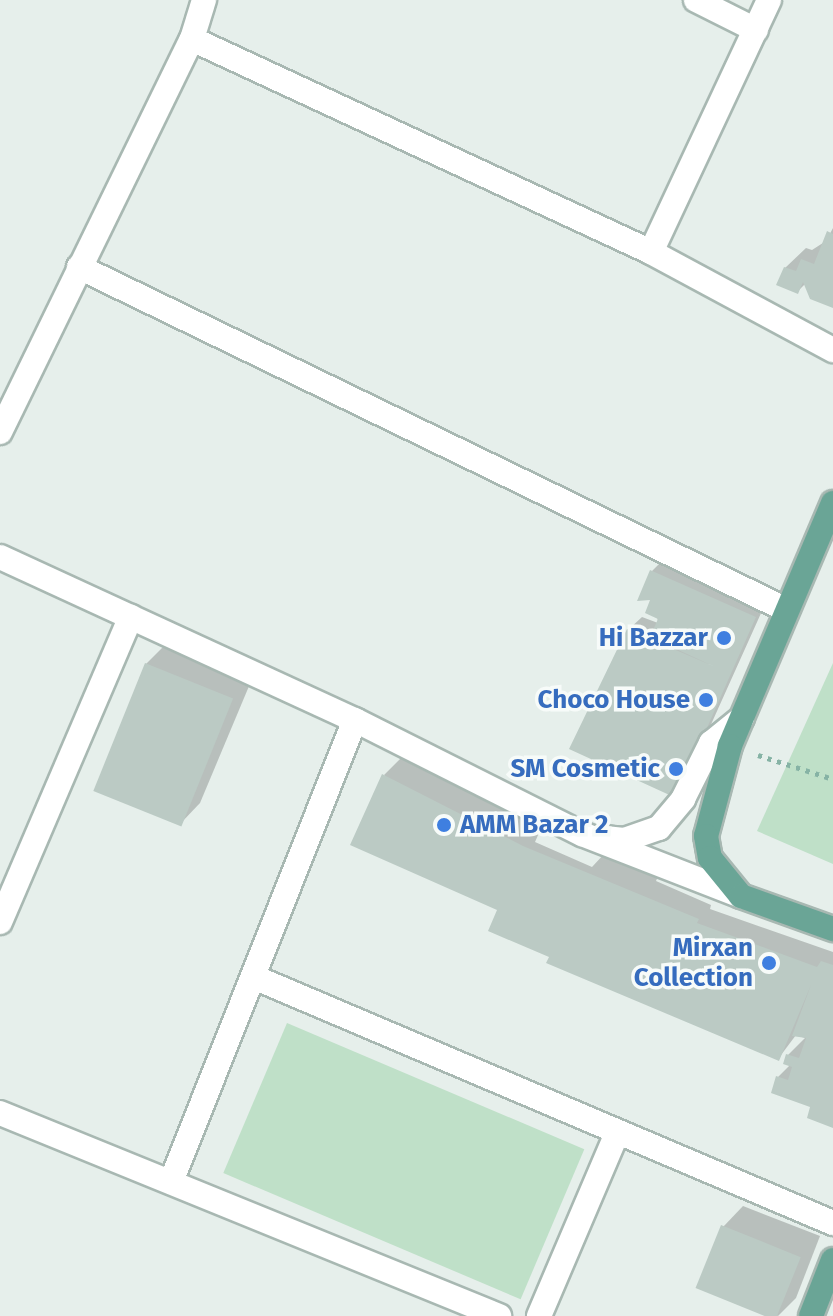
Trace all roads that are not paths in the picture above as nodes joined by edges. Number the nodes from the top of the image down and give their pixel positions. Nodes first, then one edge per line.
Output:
1 (204, 0) edge
2 (696, 0) edge
3 (769, 0) edge
4 (756, 30) junction
5 (192, 39) junction
6 (651, 252) junction
7 (79, 267) junction
8 (833, 350) edge
9 (0, 432) edge
10 (833, 503) edge
11 (0, 557) edge
12 (787, 610) junction
13 (131, 617) junction
14 (742, 718) junction
15 (355, 720) junction
16 (582, 834) junction
17 (741, 896) junction
18 (0, 922) edge
19 (833, 929) edge
20 (256, 978) junction
21 (0, 1113) edge
22 (617, 1133) junction
23 (171, 1182) junction
24 (833, 1223) edge
25 (833, 1260) edge
26 (499, 1316) edge
27 (539, 1316) edge
28 (811, 1316) edge

1 - 5 street
2 - 4 street
3 - 4 street
4 - 6 street
5 - 6 street
5 - 7 street
6 - 8 street
7 - 9 street
7 - 12 street
10 - 12 main road
11 - 13 street
12 - 14 main road
13 - 15 street
13 - 18 street
14 - 16 street
14 - 17 main road
15 - 16 street
15 - 20 street
16 - 17 street
17 - 19 main road
20 - 22 street
20 - 23 street
21 - 23 street
22 - 24 street
22 - 27 street
23 - 26 street
25 - 28 main road

